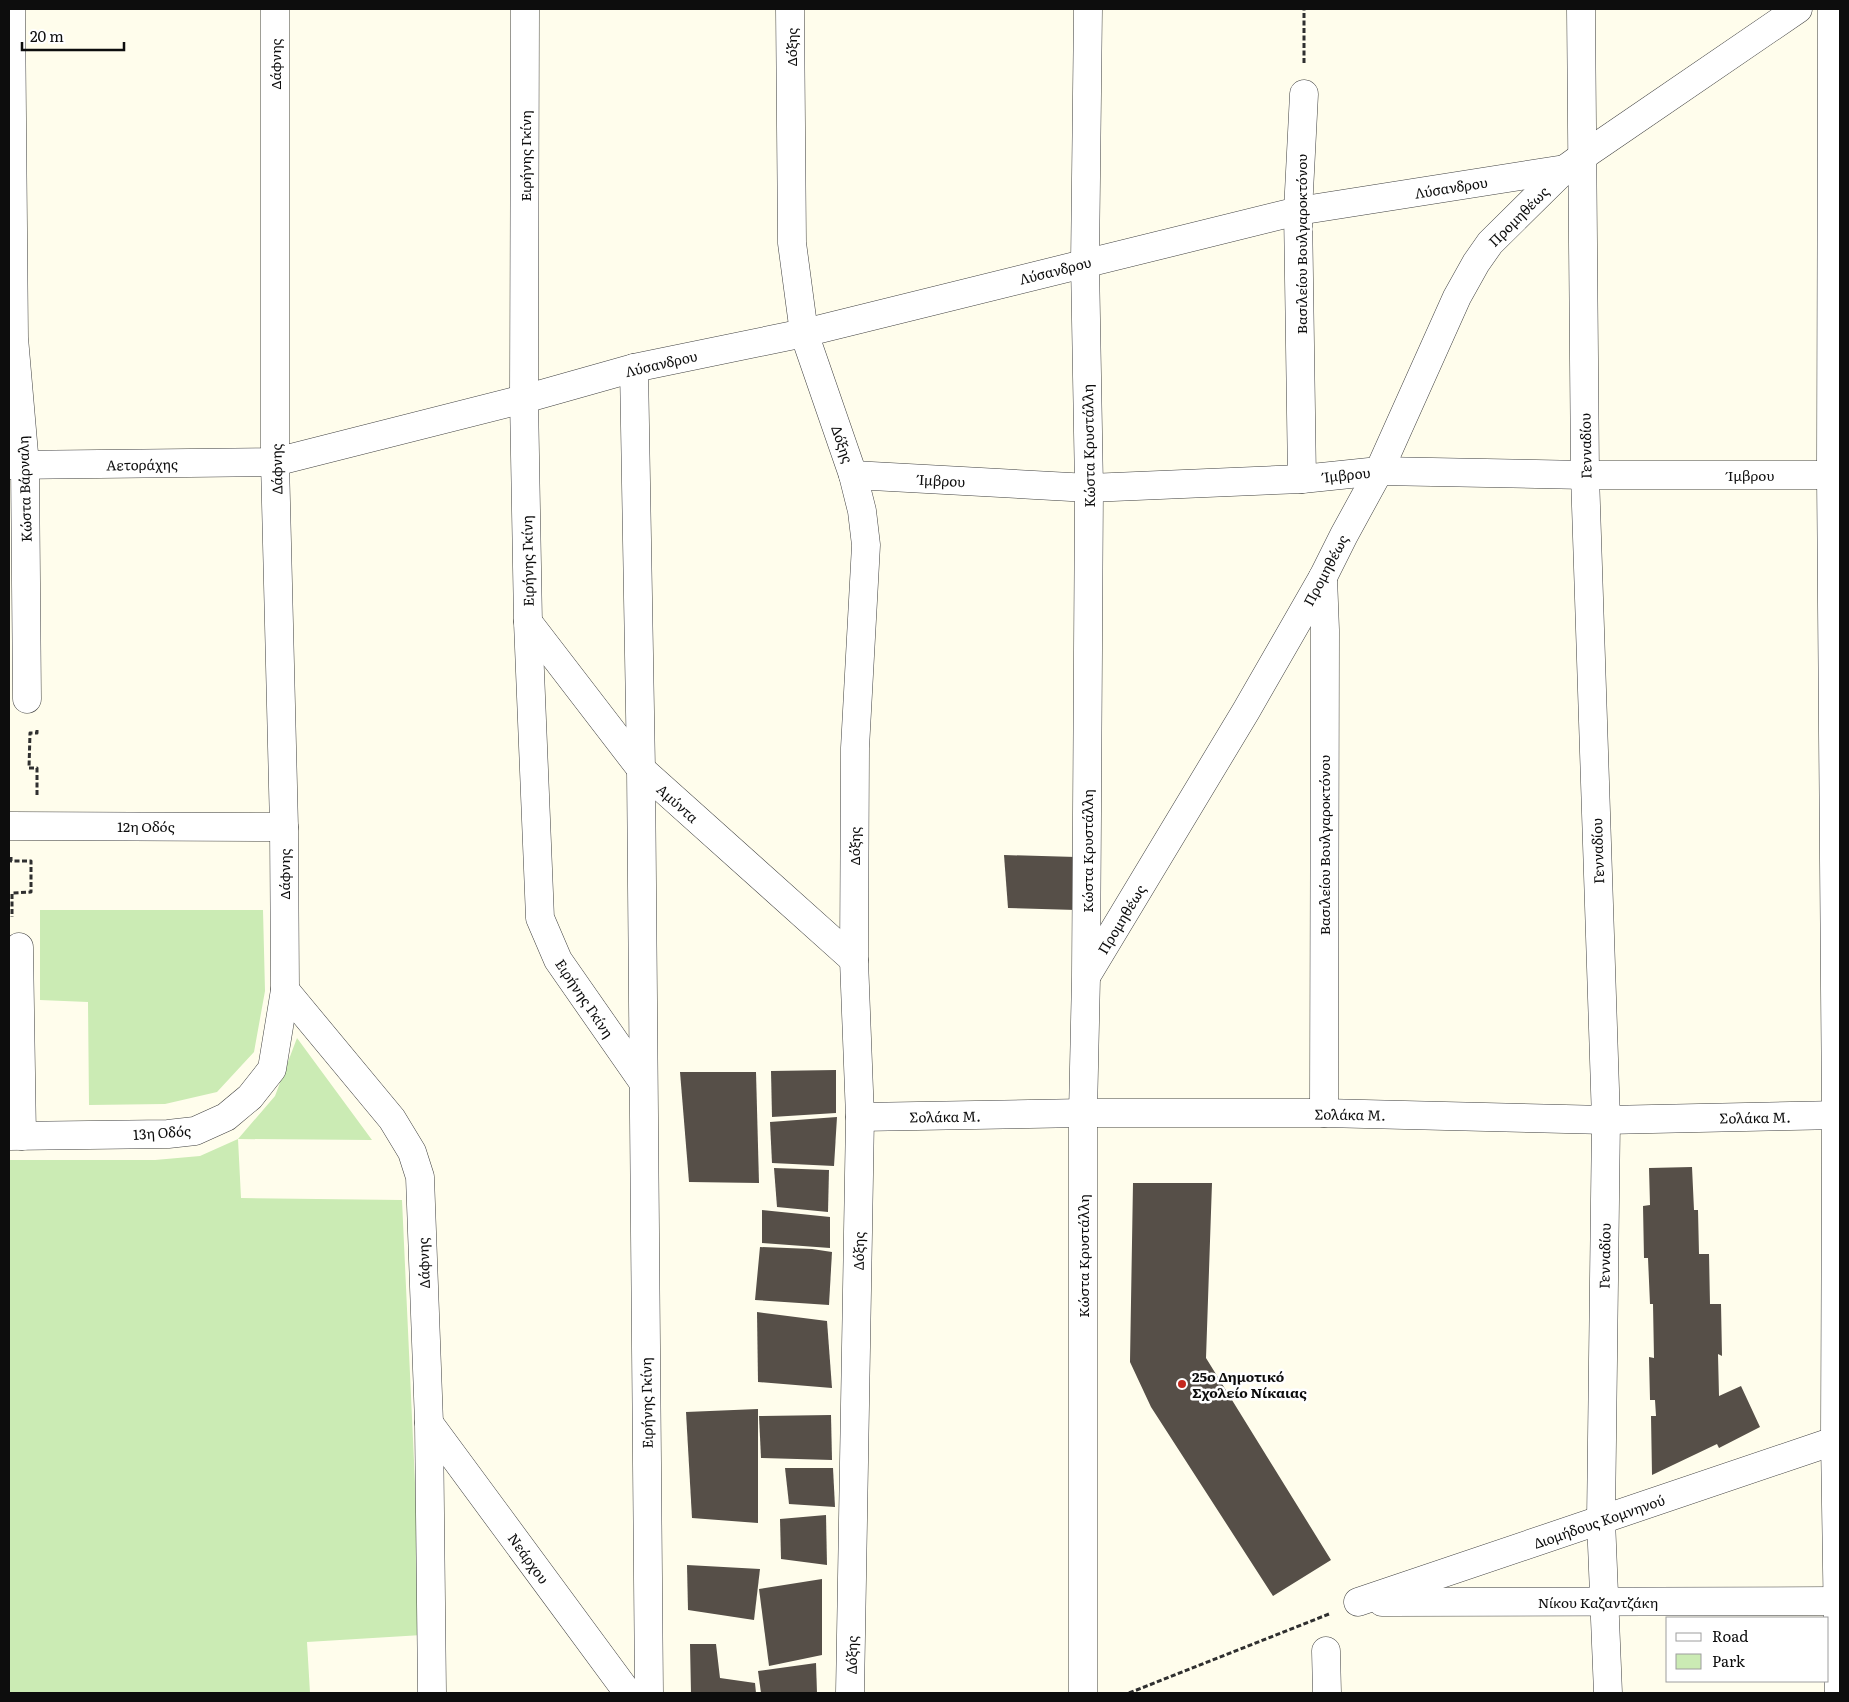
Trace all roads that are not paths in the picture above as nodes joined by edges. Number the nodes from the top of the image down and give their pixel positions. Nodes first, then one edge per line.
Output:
1 (11, 9) edge
2 (275, 9) edge
3 (525, 9) edge
4 (790, 9) edge
5 (1088, 9) edge
6 (1581, 9) edge
7 (1798, 9) edge
8 (1832, 9) edge
9 (1304, 94) road end
10 (1574, 162) junction
11 (1298, 211) junction
12 (1084, 263) junction
13 (804, 333) junction
14 (634, 368) junction
15 (524, 399) junction
16 (276, 462) junction
17 (17, 465) edge
18 (1379, 471) junction
19 (853, 475) junction
20 (1585, 475) junction
21 (1835, 475) edge
22 (1302, 479) junction
23 (1089, 488) junction
24 (1323, 577) junction
25 (528, 622) junction
26 (27, 699) dead end
27 (641, 770) junction
28 (9, 826) edge
29 (284, 827) junction
30 (20, 946) dead end
31 (854, 960) junction
32 (1086, 976) junction
33 (285, 990) junction
34 (643, 1082) junction
35 (1324, 1112) junction
36 (1084, 1113) junction
37 (1838, 1115) edge
38 (860, 1117) junction
39 (1606, 1120) junction
40 (15, 1136) edge
41 (429, 1423) junction
42 (1838, 1440) edge
43 (1601, 1520) junction
44 (1838, 1601) junction
45 (1358, 1602) joint
46 (1604, 1602) junction
47 (1326, 1651) dead end
48 (432, 1693) edge
49 (628, 1693) edge
50 (649, 1693) edge
51 (850, 1693) edge
52 (1083, 1693) edge
53 (1327, 1693) edge
54 (1608, 1693) edge
55 (1839, 1693) edge

1 - 17 street, Κώστα Βάρναλη
2 - 16 street, Δάφνης
3 - 15 street, Ειρήνης Γκίνη
4 - 13 street, Δόξης
5 - 12 street, Κώστα Κρυστάλλη
6 - 10 street, Γενναδίου
7 - 10 street, Λύσανδρου
8 - 21 street
9 - 11 street, Βασιλείου Βουλγαροκτόνου
10 - 11 street, Λύσανδρου
10 - 18 street, Προμηθέως
10 - 20 street, Γενναδίου
11 - 12 street, Λύσανδρου
11 - 22 street, Βασιλείου Βουλγαροκτόνου
12 - 13 street, Λύσανδρου
12 - 23 street, Κώστα Κρυστάλλη
13 - 14 street, Λύσανδρου
13 - 19 street, Δόξης
14 - 15 street, Λύσανδρου
14 - 27 street, Ειρήνης Γκίνη
15 - 16 street, Λύσανδρου
15 - 25 street, Ειρήνης Γκίνη
16 - 17 street, Αετοράχης
16 - 29 street, Δάφνης
17 - 26 street, Κώστα Βάρναλη
18 - 20 street, Ίμβρου
18 - 22 street, Ίμβρου
18 - 24 street, Προμηθέως
19 - 23 street, Ίμβρου
19 - 31 street, Δόξης
20 - 21 street, Ίμβρου
20 - 39 street, Γενναδίου
21 - 37 street
22 - 23 street, Ίμβρου
23 - 32 street, Κώστα Κρυστάλλη
24 - 32 street, Προμηθέως
24 - 35 street, Βασιλείου Βουλγαροκτόνου
25 - 27 street, Αμύντα
25 - 34 street, Ειρήνης Γκίνη
27 - 31 street, Αμύντα
27 - 34 street, Ειρήνης Γκίνη
28 - 29 street, 12η Οδός
29 - 33 street, Δάφνης
30 - 40 street
31 - 38 street, Δόξης
32 - 36 street, Κώστα Κρυστάλλη
33 - 40 street, 13η Οδός
33 - 41 street, Δάφνης
34 - 50 street, Ειρήνης Γκίνη
35 - 36 street, Σολάκα Μ.
35 - 39 street, Σολάκα Μ.
36 - 38 street, Σολάκα Μ.
36 - 52 street, Κώστα Κρυστάλλη
37 - 39 street, Σολάκα Μ.
37 - 42 street
38 - 51 street, Δόξης
39 - 43 street, Γενναδίου
41 - 48 street, Δάφνης
41 - 49 street, Νεάρχου
42 - 43 street, Διομήδους Κομνηνού
42 - 44 street
43 - 45 street, Διομήδους Κομνηνού
43 - 46 street, Γενναδίου
44 - 46 street, Νίκου Καζαντζάκη
44 - 55 street
45 - 46 street, Νίκου Καζαντζάκη
46 - 54 street, Γενναδίου
47 - 53 street

